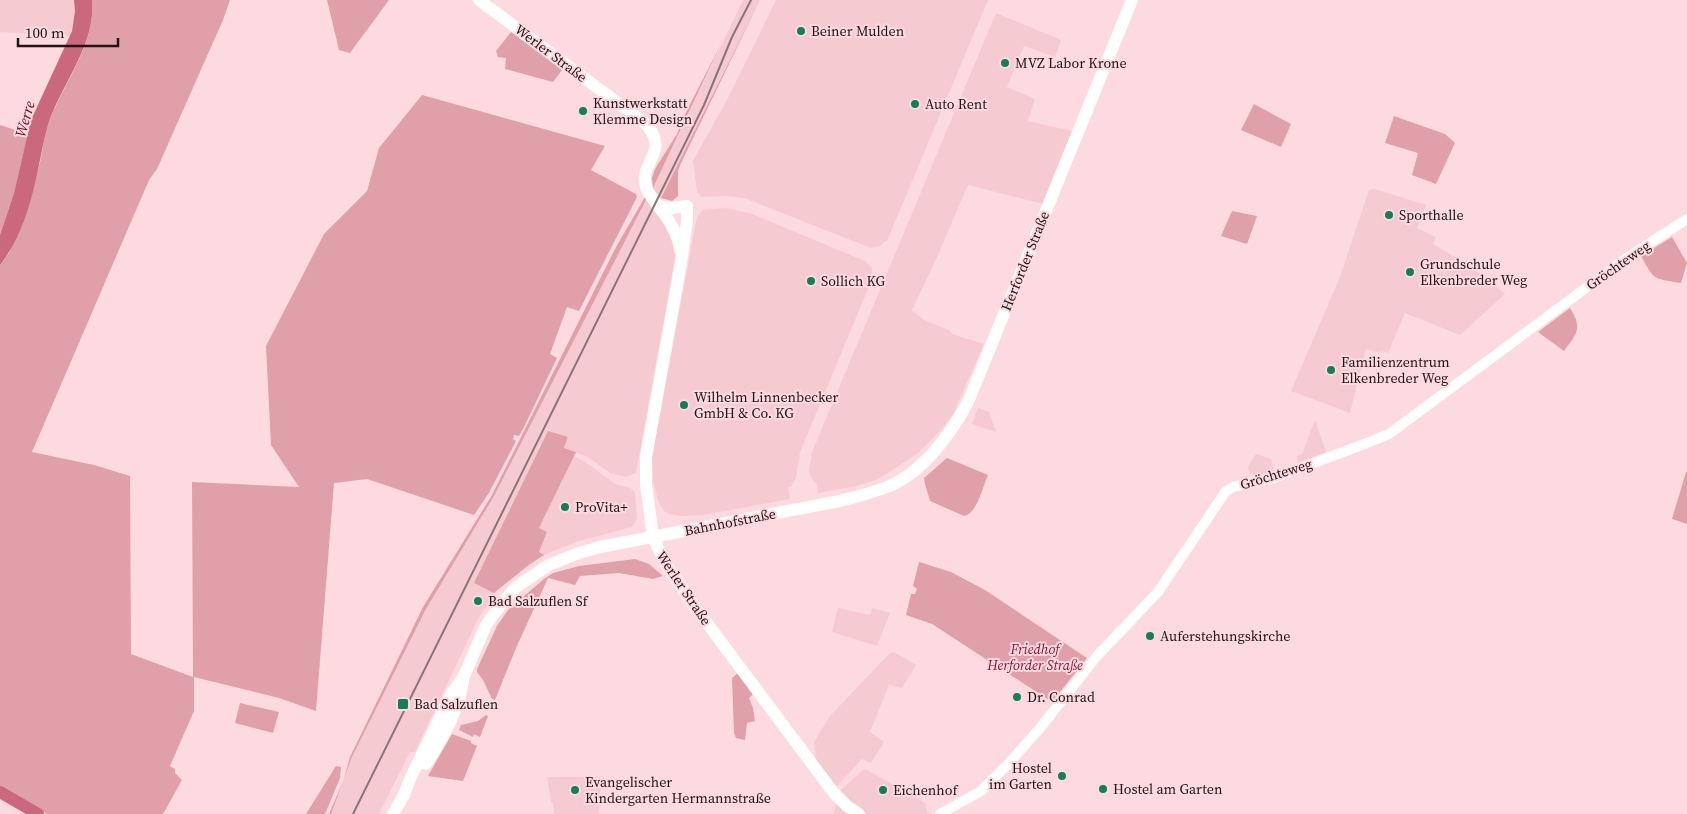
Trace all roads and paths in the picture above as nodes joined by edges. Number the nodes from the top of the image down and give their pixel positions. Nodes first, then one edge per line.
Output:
1 (478, 0) edge
2 (1132, 0) edge
3 (658, 206) junction
4 (1687, 219) edge
5 (681, 262) junction
6 (877, 491) joint
7 (653, 537) junction
8 (393, 814) edge
9 (859, 814) edge
10 (940, 814) edge

1 - 3 main road, Werler Straße
2 - 6 main road, Herforder Straße
3 - 5 main road, Werler Straße
3 - 5 main road, Werler Straße
4 - 10 street, Gröchteweg
5 - 7 main road, Werler Straße
6 - 7 main road, Bahnhofstraße
7 - 8 main road, Bahnhofstraße
7 - 9 main road, Werler Straße

